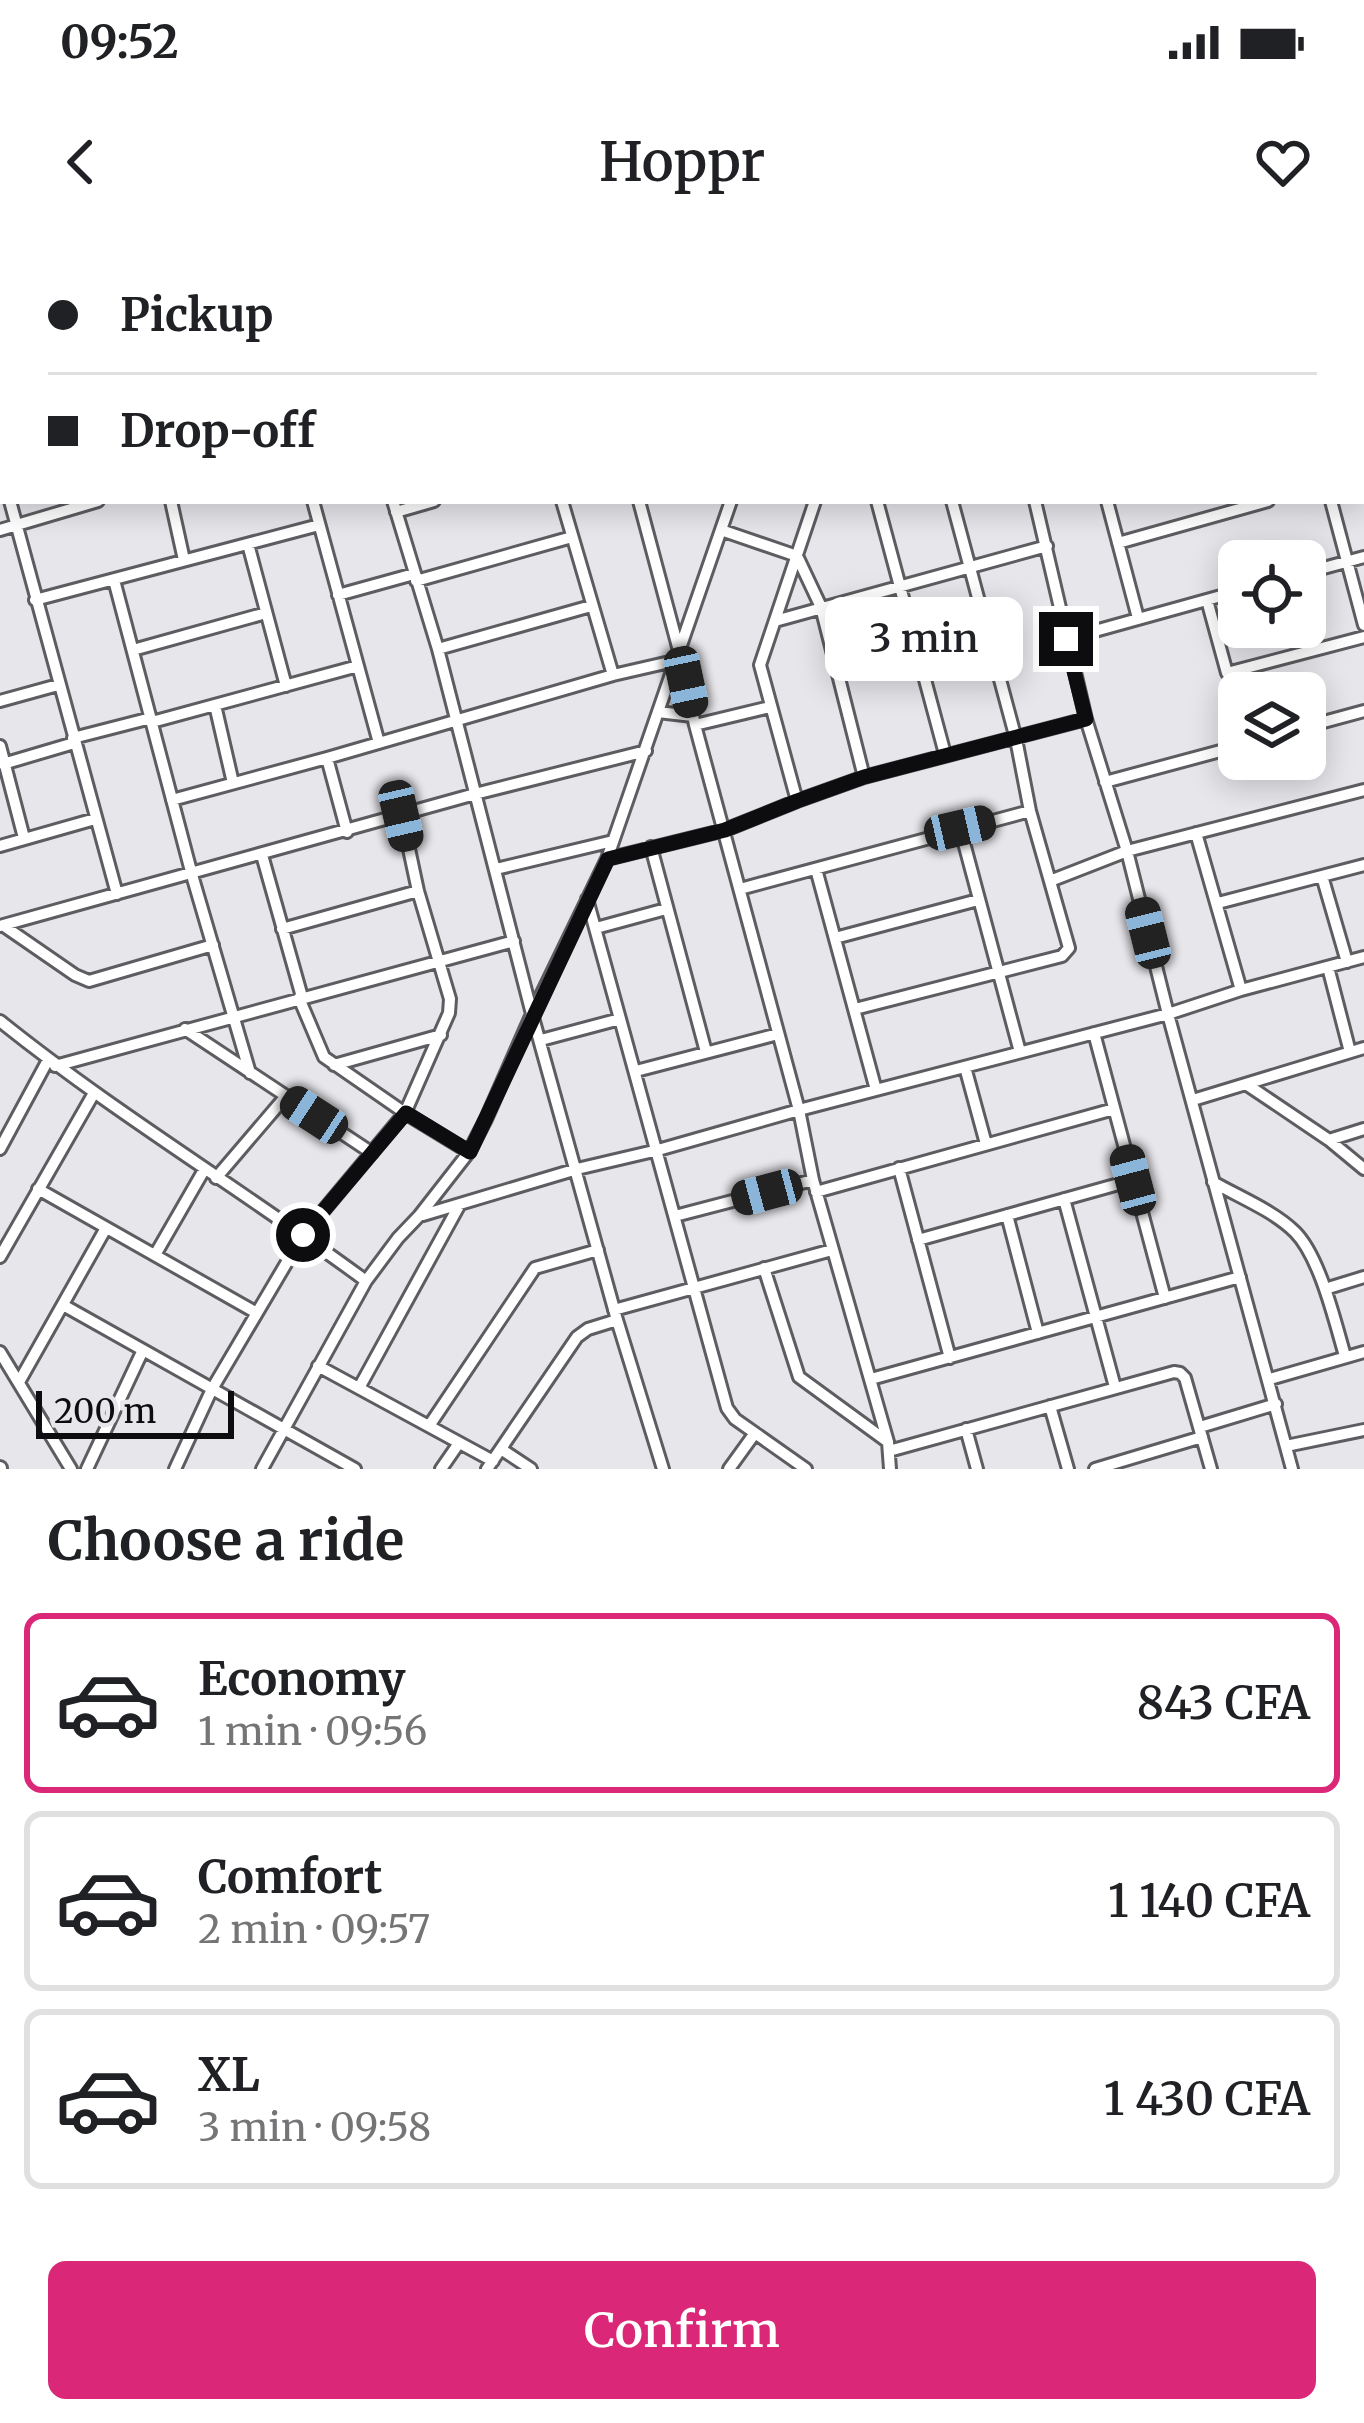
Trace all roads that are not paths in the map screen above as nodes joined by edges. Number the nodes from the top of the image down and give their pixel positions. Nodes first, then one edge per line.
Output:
1 (11, 504) edge
2 (88, 504) edge
3 (172, 504) edge
4 (314, 504) edge
5 (563, 504) edge
6 (641, 504) edge
7 (730, 504) edge
8 (814, 504) edge
9 (878, 504) edge
10 (953, 504) edge
11 (1036, 504) edge
12 (1108, 504) edge
13 (1247, 504) edge
14 (1332, 504) edge
15 (394, 506) edge
16 (319, 525) junction
17 (16, 526) junction
18 (0, 530) edge
19 (721, 530) junction
20 (572, 537) junction
21 (1118, 543) junction
22 (248, 544) junction
23 (1047, 546) junction
24 (797, 556) junction
25 (1364, 557) edge
26 (184, 560) junction
27 (1349, 562) junction
28 (972, 565) junction
29 (1326, 568) edge
30 (415, 578) junction
31 (114, 580) junction
32 (902, 586) junction
33 (338, 595) junction
34 (1218, 597) edge
35 (35, 600) junction
36 (1208, 600) junction
37 (591, 606) junction
38 (821, 607) junction
39 (266, 613) junction
40 (1138, 618) junction
41 (775, 621) junction
42 (1364, 625) edge
43 (1364, 637) edge
44 (1066, 639) junction
45 (678, 647) junction
46 (437, 649) junction
47 (133, 650) junction
48 (674, 661) junction
49 (358, 666) junction
50 (613, 675) junction
51 (58, 685) junction
52 (286, 686) junction
53 (0, 701) edge
54 (215, 705) junction
55 (770, 707) junction
56 (1364, 711) edge
57 (658, 712) junction
58 (1086, 719) junction
59 (152, 720) junction
60 (694, 720) junction
61 (457, 721) junction
62 (1326, 722) edge
63 (1016, 739) junction
64 (74, 740) junction
65 (380, 742) junction
66 (0, 746) edge
67 (646, 751) junction
68 (1218, 752) edge
69 (945, 754) junction
70 (327, 758) junction
71 (2, 764) edge
72 (864, 777) junction
73 (1105, 782) junction
74 (233, 783) junction
75 (1364, 790) edge
76 (476, 794) junction
77 (172, 800) junction
78 (797, 801) junction
79 (1030, 811) junction
80 (401, 816) junction
81 (95, 819) junction
82 (960, 828) junction
83 (725, 830) junction
84 (347, 832) junction
85 (1196, 833) junction
86 (24, 838) junction
87 (613, 841) junction
88 (0, 846) edge
89 (651, 847) junction
90 (1127, 851) junction
91 (262, 855) junction
92 (608, 859) junction
93 (1364, 865) edge
94 (496, 869) junction
95 (817, 869) junction
96 (192, 875) junction
97 (1322, 876) junction
98 (1050, 881) junction
99 (740, 890) junction
100 (418, 891) junction
101 (117, 894) junction
102 (587, 899) junction
103 (978, 900) junction
104 (1218, 903) junction
105 (666, 909) junction
106 (2, 926) edge
107 (596, 928) junction
108 (282, 929) junction
109 (835, 938) junction
110 (514, 941) junction
111 (213, 945) junction
112 (1364, 957) edge
113 (439, 962) junction
114 (1347, 962) junction
115 (1328, 967) junction
116 (998, 973) junction
117 (1241, 990) junction
118 (301, 998) junction
119 (855, 1009) junction
120 (532, 1014) junction
121 (1168, 1014) junction
122 (233, 1016) junction
123 (620, 1019) junction
124 (0, 1021) edge
125 (184, 1029) junction
126 (1094, 1033) junction
127 (778, 1034) junction
128 (441, 1035) junction
129 (541, 1040) junction
130 (1364, 1048) edge
131 (706, 1052) junction
132 (1020, 1052) junction
133 (1350, 1052) junction
134 (52, 1063) junction
135 (334, 1065) junction
136 (965, 1067) junction
137 (636, 1071) junction
138 (250, 1073) junction
139 (1246, 1084) junction
140 (876, 1090) junction
141 (94, 1093) junction
142 (286, 1096) junction
143 (1192, 1100) junction
144 (1114, 1109) junction
145 (799, 1110) junction
146 (406, 1113) junction
147 (1364, 1129) edge
148 (1329, 1140) junction
149 (986, 1144) junction
150 (0, 1149) edge
151 (658, 1150) junction
152 (470, 1152) junction
153 (372, 1153) junction
154 (898, 1168) junction
155 (204, 1169) junction
156 (577, 1169) junction
157 (1364, 1169) edge
158 (216, 1178) junction
159 (1133, 1180) junction
160 (1213, 1182) junction
161 (814, 1186) junction
162 (38, 1190) junction
163 (1064, 1199) junction
164 (460, 1204) junction
165 (1006, 1215) junction
166 (419, 1216) junction
167 (675, 1216) junction
168 (106, 1228) junction
169 (303, 1235) junction
170 (918, 1240) junction
171 (598, 1250) junction
172 (832, 1250) junction
173 (155, 1256) junction
174 (0, 1257) edge
175 (764, 1268) junction
176 (1240, 1277) junction
177 (1364, 1277) edge
178 (366, 1282) junction
179 (694, 1288) junction
180 (1325, 1288) junction
181 (1165, 1298) junction
182 (62, 1305) junction
183 (255, 1312) junction
184 (615, 1315) junction
185 (1096, 1317) junction
186 (1038, 1333) junction
187 (143, 1350) junction
188 (0, 1352) edge
189 (1364, 1352) edge
190 (1345, 1356) junction
191 (950, 1358) junction
192 (317, 1366) junction
193 (871, 1379) junction
194 (1270, 1379) junction
195 (19, 1382) junction
196 (1115, 1387) junction
197 (359, 1388) junction
198 (212, 1389) junction
199 (1276, 1404) junction
200 (1050, 1406) junction
201 (429, 1426) junction
202 (966, 1429) junction
203 (283, 1430) junction
204 (1364, 1431) edge
205 (755, 1432) junction
206 (1201, 1432) junction
207 (459, 1443) junction
208 (1286, 1446) junction
209 (889, 1447) junction
210 (501, 1449) junction
211 (661, 1463) edge
212 (1139, 1463) edge
213 (490, 1465) edge
214 (71, 1469) edge
215 (87, 1469) edge
216 (175, 1469) edge
217 (262, 1469) edge
218 (355, 1469) edge
219 (441, 1469) edge
220 (531, 1469) edge
221 (675, 1469) edge
222 (729, 1469) edge
223 (806, 1469) edge
224 (890, 1469) edge
225 (977, 1469) edge
226 (1068, 1469) edge
227 (1095, 1469) edge
228 (1211, 1469) edge
229 (1292, 1469) edge

1 - 17 street
2 - 17 street
3 - 26 street
4 - 16 street
5 - 20 street
6 - 45 street
7 - 19 street
8 - 24 street
9 - 32 street
10 - 28 street
11 - 23 street
12 - 21 street
13 - 21 street
14 - 27 street
15 - 30 street
16 - 22 street
16 - 33 street
17 - 18 street
17 - 35 street
19 - 24 street
19 - 45 street
20 - 30 street
20 - 37 street
21 - 40 street
22 - 26 street
22 - 39 street
23 - 28 street
23 - 44 street
24 - 38 street
24 - 41 street
25 - 27 street
26 - 31 street
27 - 29 street
27 - 42 street
28 - 32 street
28 - 63 street
30 - 33 street
30 - 46 street
31 - 35 street
31 - 47 street
32 - 38 street
32 - 69 street
33 - 49 street
34 - 36 street
35 - 51 street
36 - 40 street
36 - 43 street
37 - 46 street
37 - 50 street
38 - 41 street
38 - 72 street
39 - 47 street
39 - 52 street
40 - 44 street
41 - 55 street
44 - 58 street
45 - 48 street
45 - 60 street
46 - 61 street
47 - 59 street
48 - 50 street
48 - 57 street
49 - 52 street
49 - 65 street
50 - 61 street
51 - 53 street
51 - 64 street
52 - 54 street
54 - 59 street
54 - 74 street
55 - 60 street
55 - 78 street
56 - 62 street
57 - 60 street
57 - 67 street
58 - 63 street
58 - 73 street
59 - 64 street
59 - 77 street
60 - 83 street
61 - 65 street
61 - 76 street
63 - 69 street
63 - 79 street
64 - 71 street
64 - 81 street
65 - 70 street
66 - 71 street
67 - 76 street
67 - 87 street
68 - 73 street
69 - 72 street
70 - 74 street
70 - 84 street
71 - 86 street
72 - 78 street
73 - 90 street
74 - 77 street
75 - 85 street
76 - 80 street
76 - 94 street
77 - 96 street
78 - 83 street
79 - 82 street
79 - 98 street
80 - 84 street
80 - 100 street
81 - 86 street
81 - 101 street
82 - 95 street
82 - 103 street
83 - 89 street
83 - 99 street
84 - 91 street
85 - 90 street
85 - 104 street
86 - 88 street
87 - 92 street
87 - 94 street
89 - 92 street
89 - 105 street
90 - 98 street
90 - 121 street
91 - 96 street
91 - 108 street
92 - 102 street
93 - 97 street
94 - 110 street
95 - 99 street
95 - 109 street
96 - 101 street
96 - 111 street
97 - 104 street
97 - 114 street
98 - 116 street
99 - 127 street
100 - 108 street
100 - 113 street
101 - 106 street
102 - 107 street
102 - 120 street
103 - 109 street
103 - 116 street
104 - 117 street
105 - 107 street
105 - 131 street
106 - 111 street
107 - 123 street
108 - 118 street
109 - 119 street
110 - 113 street
110 - 120 street
111 - 122 street
112 - 114 street
113 - 118 street
113 - 128 street
114 - 115 street
115 - 117 street
115 - 133 street
116 - 119 street
116 - 132 street
117 - 121 street
118 - 122 street
118 - 135 street
119 - 140 street
120 - 129 street
120 - 152 street
121 - 126 street
121 - 143 street
122 - 125 street
122 - 138 street
123 - 129 street
123 - 137 street
124 - 134 street
125 - 134 street
125 - 138 street
126 - 132 street
126 - 144 street
127 - 131 street
127 - 145 street
128 - 135 street
128 - 146 street
129 - 156 street
130 - 133 street
131 - 137 street
132 - 136 street
133 - 139 street
134 - 141 street
134 - 150 street
135 - 146 street
136 - 140 street
136 - 149 street
137 - 151 street
138 - 142 street
139 - 143 street
139 - 148 street
140 - 145 street
141 - 155 street
141 - 162 street
142 - 153 street
142 - 158 street
143 - 160 street
144 - 149 street
144 - 159 street
145 - 151 street
145 - 161 street
146 - 152 street
146 - 153 street
147 - 148 street
148 - 157 street
149 - 154 street
151 - 156 street
151 - 167 street
152 - 166 street
153 - 169 street
154 - 161 street
154 - 170 street
155 - 158 street
155 - 173 street
156 - 164 street
156 - 171 street
158 - 169 street
159 - 163 street
159 - 181 street
160 - 176 street
160 - 180 street
161 - 167 street
161 - 172 street
162 - 168 street
162 - 174 street
163 - 165 street
163 - 185 street
164 - 166 street
164 - 197 street
165 - 170 street
165 - 186 street
166 - 178 street
167 - 179 street
168 - 173 street
168 - 182 street
169 - 178 street
169 - 183 street
170 - 191 street
171 - 184 street
171 - 201 street
172 - 175 street
172 - 193 street
173 - 183 street
175 - 179 street
175 - 209 street
176 - 181 street
176 - 194 street
177 - 180 street
178 - 192 street
179 - 184 street
179 - 205 street
180 - 190 street
181 - 185 street
182 - 187 street
182 - 195 street
183 - 198 street
184 - 210 street
184 - 211 street
185 - 186 street
185 - 196 street
186 - 191 street
187 - 198 street
187 - 215 street
188 - 195 street
189 - 190 street
190 - 194 street
191 - 193 street
192 - 197 street
192 - 203 street
193 - 209 street
194 - 199 street
195 - 214 street
196 - 200 street
196 - 206 street
197 - 201 street
198 - 203 street
198 - 216 street
199 - 206 street
199 - 208 street
200 - 202 street
200 - 226 street
201 - 207 street
202 - 209 street
202 - 225 street
203 - 217 street
203 - 218 street
204 - 208 street
205 - 222 street
205 - 223 street
206 - 212 street
206 - 228 street
207 - 213 street
207 - 219 street
208 - 229 street
209 - 224 street
210 - 213 street
210 - 220 street
211 - 221 street
212 - 227 street

